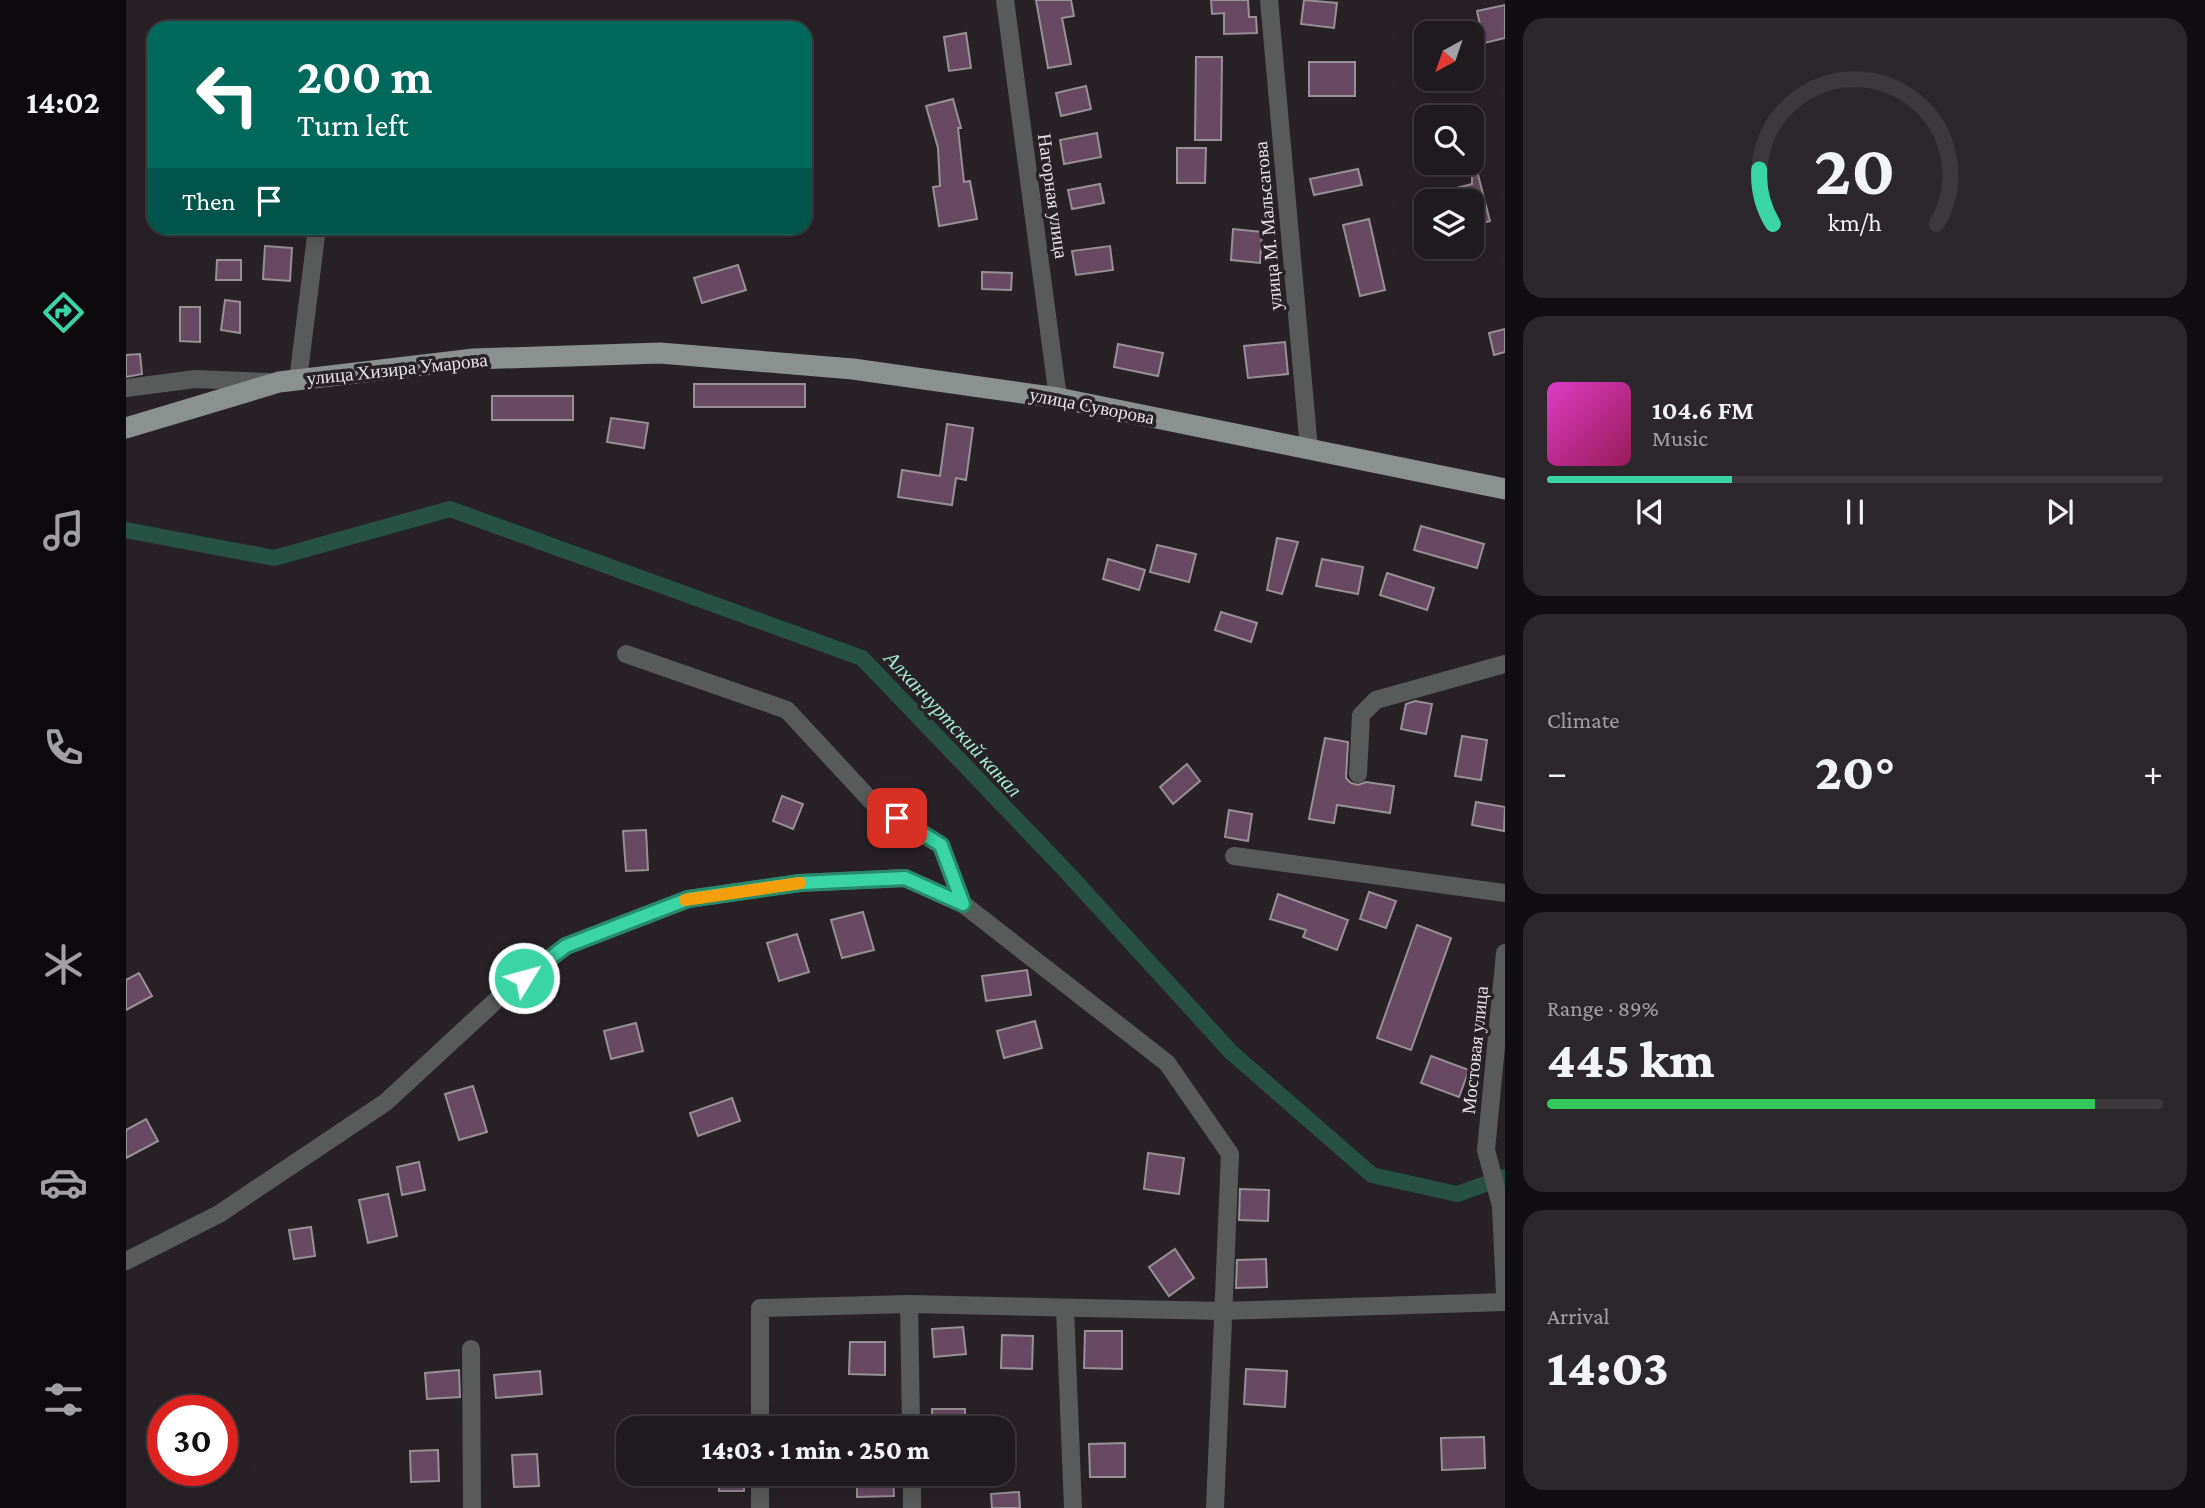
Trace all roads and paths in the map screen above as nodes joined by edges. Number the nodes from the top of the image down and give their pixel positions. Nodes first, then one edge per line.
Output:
1 (1005, 0) edge
2 (1269, 0) edge
3 (316, 235) edge
4 (674, 354) joint
5 (288, 381) junction
6 (126, 388) edge
7 (1058, 398) junction
8 (126, 428) edge
9 (1309, 449) junction
10 (1505, 489) edge
11 (626, 654) dead end
12 (1505, 664) edge
13 (1358, 774) dead end
14 (1234, 856) dead end
15 (1505, 892) edge
16 (963, 904) junction
17 (1505, 953) edge
18 (1504, 1243) edge
19 (126, 1261) edge
20 (1505, 1294) edge
21 (1505, 1302) edge
22 (909, 1304) junction
23 (1065, 1307) junction
24 (1221, 1311) junction
25 (471, 1349) dead end
26 (760, 1416) edge
27 (911, 1416) edge
28 (760, 1486) edge
29 (912, 1486) edge
30 (472, 1508) edge
31 (760, 1508) edge
32 (912, 1508) edge
33 (1073, 1508) edge
34 (1215, 1508) edge

1 - 7 street, Нагорная улица
2 - 9 street, улица М. Мальсагова
3 - 5 street
4 - 5 main road, улица Хизира Умарова
4 - 7 main road, улица Суворова
5 - 6 street
5 - 8 main road, улица Хизира Умарова
7 - 9 main road, улица Суворова
9 - 10 main road, улица Суворова
11 - 16 street
12 - 13 street
14 - 15 street
16 - 19 street
16 - 24 street
17 - 18 street, Мостовая улица
18 - 20 street
21 - 24 street
22 - 23 street
22 - 26 street
22 - 27 street
23 - 24 street
23 - 33 street
24 - 34 street
25 - 30 street
28 - 31 street
29 - 32 street

